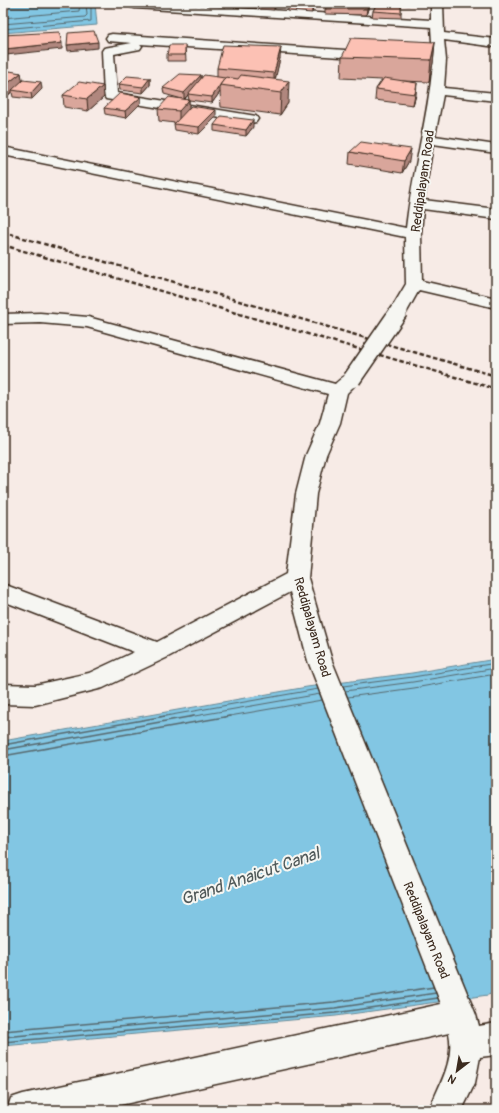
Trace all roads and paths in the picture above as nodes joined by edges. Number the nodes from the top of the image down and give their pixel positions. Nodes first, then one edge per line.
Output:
1 (437, 3) edge
2 (135, 5) dead end
3 (437, 30) junction
4 (112, 38) dead end
5 (161, 42) junction
6 (496, 44) edge
7 (440, 60) junction
8 (437, 91) junction
9 (496, 97) edge
10 (251, 119) edge
11 (427, 139) junction
12 (496, 149) edge
13 (3, 151) edge
14 (416, 203) junction
15 (496, 214) edge
16 (413, 234) junction
17 (414, 284) junction
18 (496, 303) edge
19 (3, 319) edge
20 (345, 385) junction
21 (297, 578) junction
22 (3, 592) edge
23 (158, 652) junction
24 (3, 694) edge
25 (475, 1033) edge
26 (22, 1110) edge
27 (444, 1110) edge

1 - 3 street, Reddipalayam Road
2 - 3 street
3 - 6 street
3 - 7 street, Reddipalayam Road
4 - 5 street
5 - 7 street
5 - 10 street
7 - 8 street, Reddipalayam Road
8 - 9 street
8 - 11 street, Reddipalayam Road
11 - 12 street
11 - 14 street, Reddipalayam Road
13 - 16 street
14 - 15 street
14 - 16 street, Reddipalayam Road
16 - 17 street, Reddipalayam Road
17 - 18 street
17 - 20 street, Reddipalayam Road, bridge
19 - 20 street
20 - 21 street, Reddipalayam Road
21 - 23 street
21 - 25 street, Reddipalayam Road
22 - 23 street
23 - 24 street
25 - 26 street
25 - 27 street

